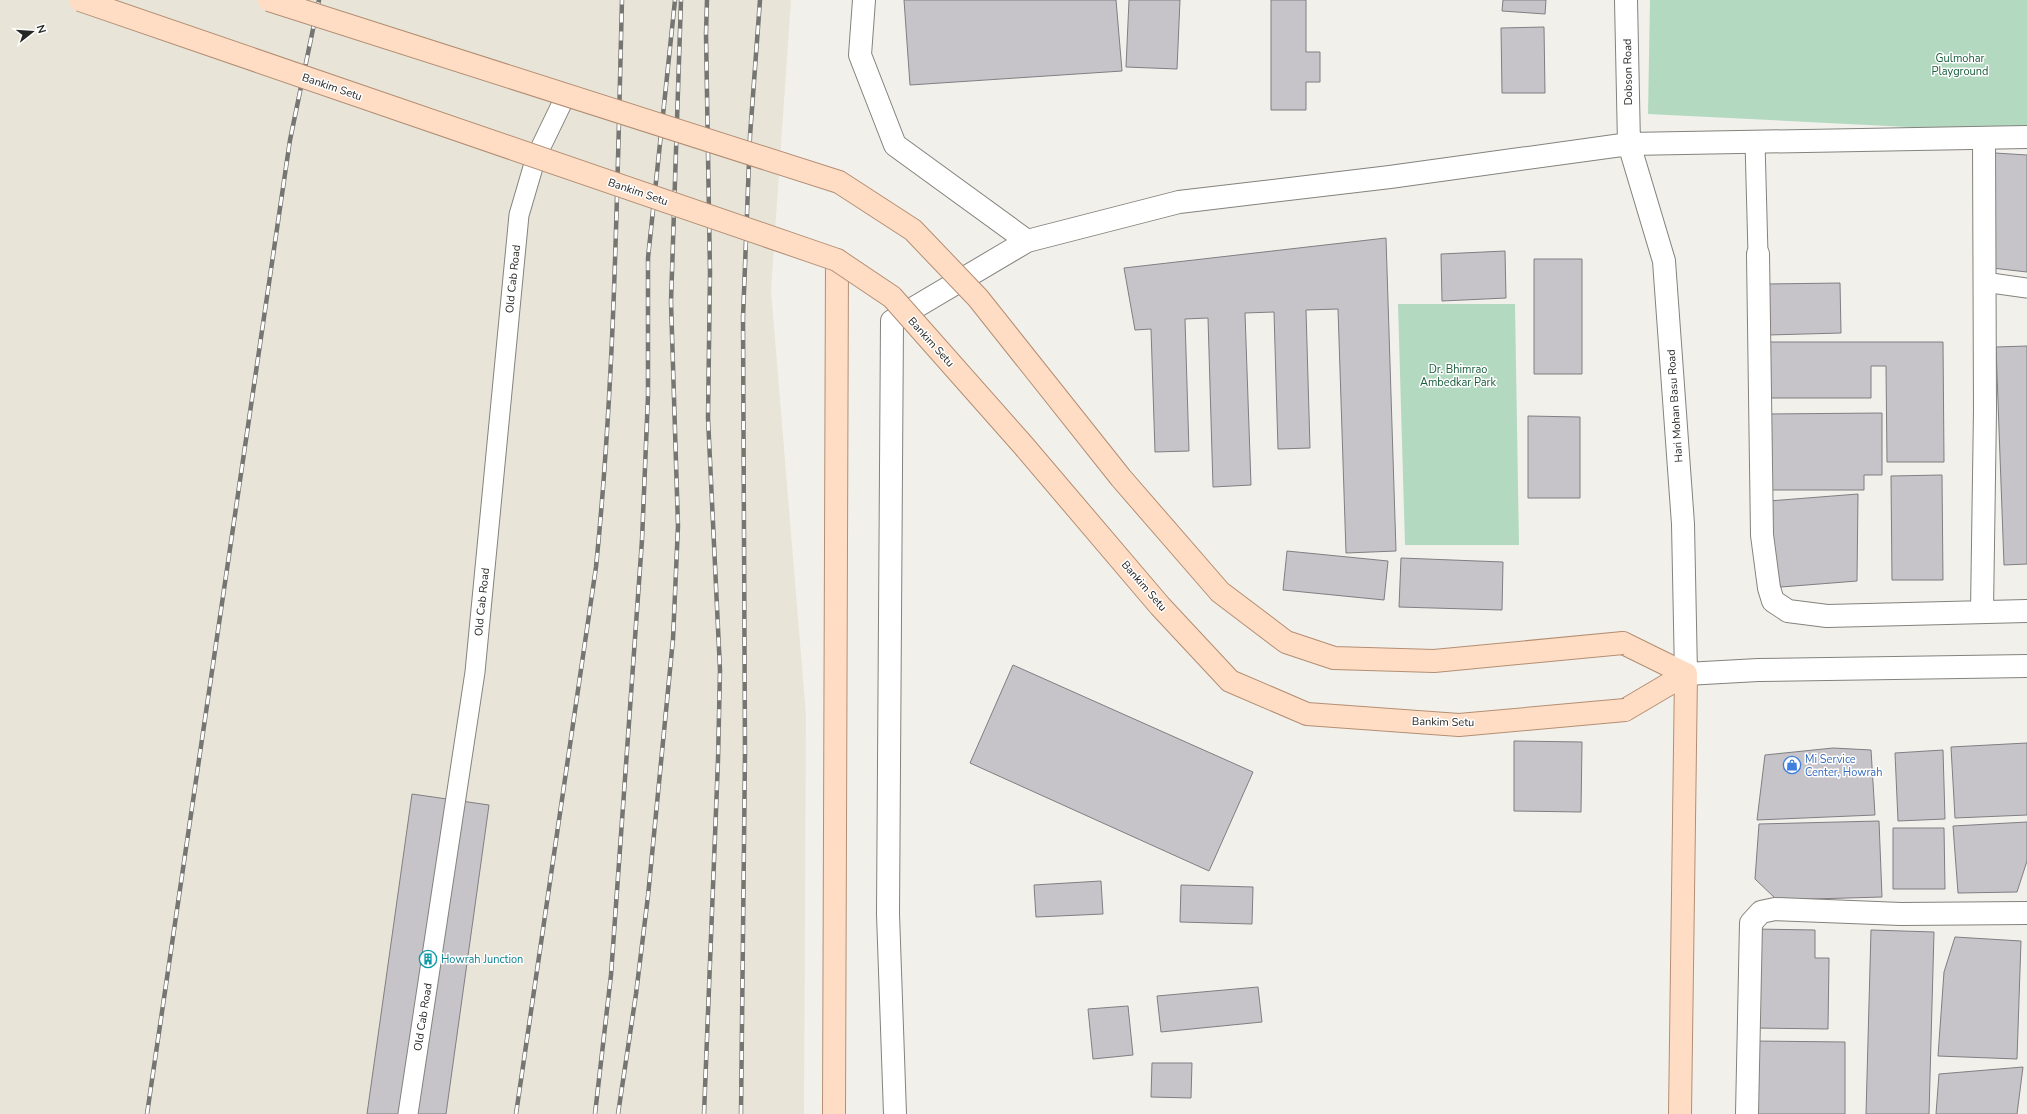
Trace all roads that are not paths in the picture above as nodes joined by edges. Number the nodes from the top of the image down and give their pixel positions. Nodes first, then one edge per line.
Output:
1 (80, 0) edge
2 (269, 0) edge
3 (864, 0) edge
4 (1626, 0) edge
5 (566, 95) junction
6 (2027, 137) edge
7 (1984, 138) junction
8 (1755, 142) junction
9 (1630, 144) junction
10 (536, 157) junction
11 (1027, 241) junction
12 (1758, 254) joint
13 (837, 260) junction
14 (1984, 282) junction
15 (2027, 288) edge
16 (1982, 611) junction
17 (2027, 611) edge
18 (2027, 666) edge
19 (1686, 674) junction
20 (2027, 913) edge
21 (408, 1114) edge
22 (834, 1114) edge
23 (895, 1114) edge
24 (1680, 1114) edge
25 (1747, 1114) edge

1 - 10 main road, Bankim Setu, bridge
2 - 5 main road, bridge
3 - 11 street
4 - 9 street, Dobson Road
5 - 10 lane, Old Cab Road
5 - 19 main road, bridge
6 - 7 street
7 - 8 street
7 - 14 street
8 - 9 street
8 - 12 lane
9 - 11 street
9 - 19 street, Hari Mohan Basu Road
10 - 13 main road, Bankim Setu, bridge
10 - 21 lane, Old Cab Road
11 - 23 street
12 - 16 street
13 - 19 main road, Bankim Setu, bridge
13 - 22 main road
14 - 15 lane
14 - 16 street
16 - 17 street
18 - 19 street
19 - 24 main road
20 - 25 street

